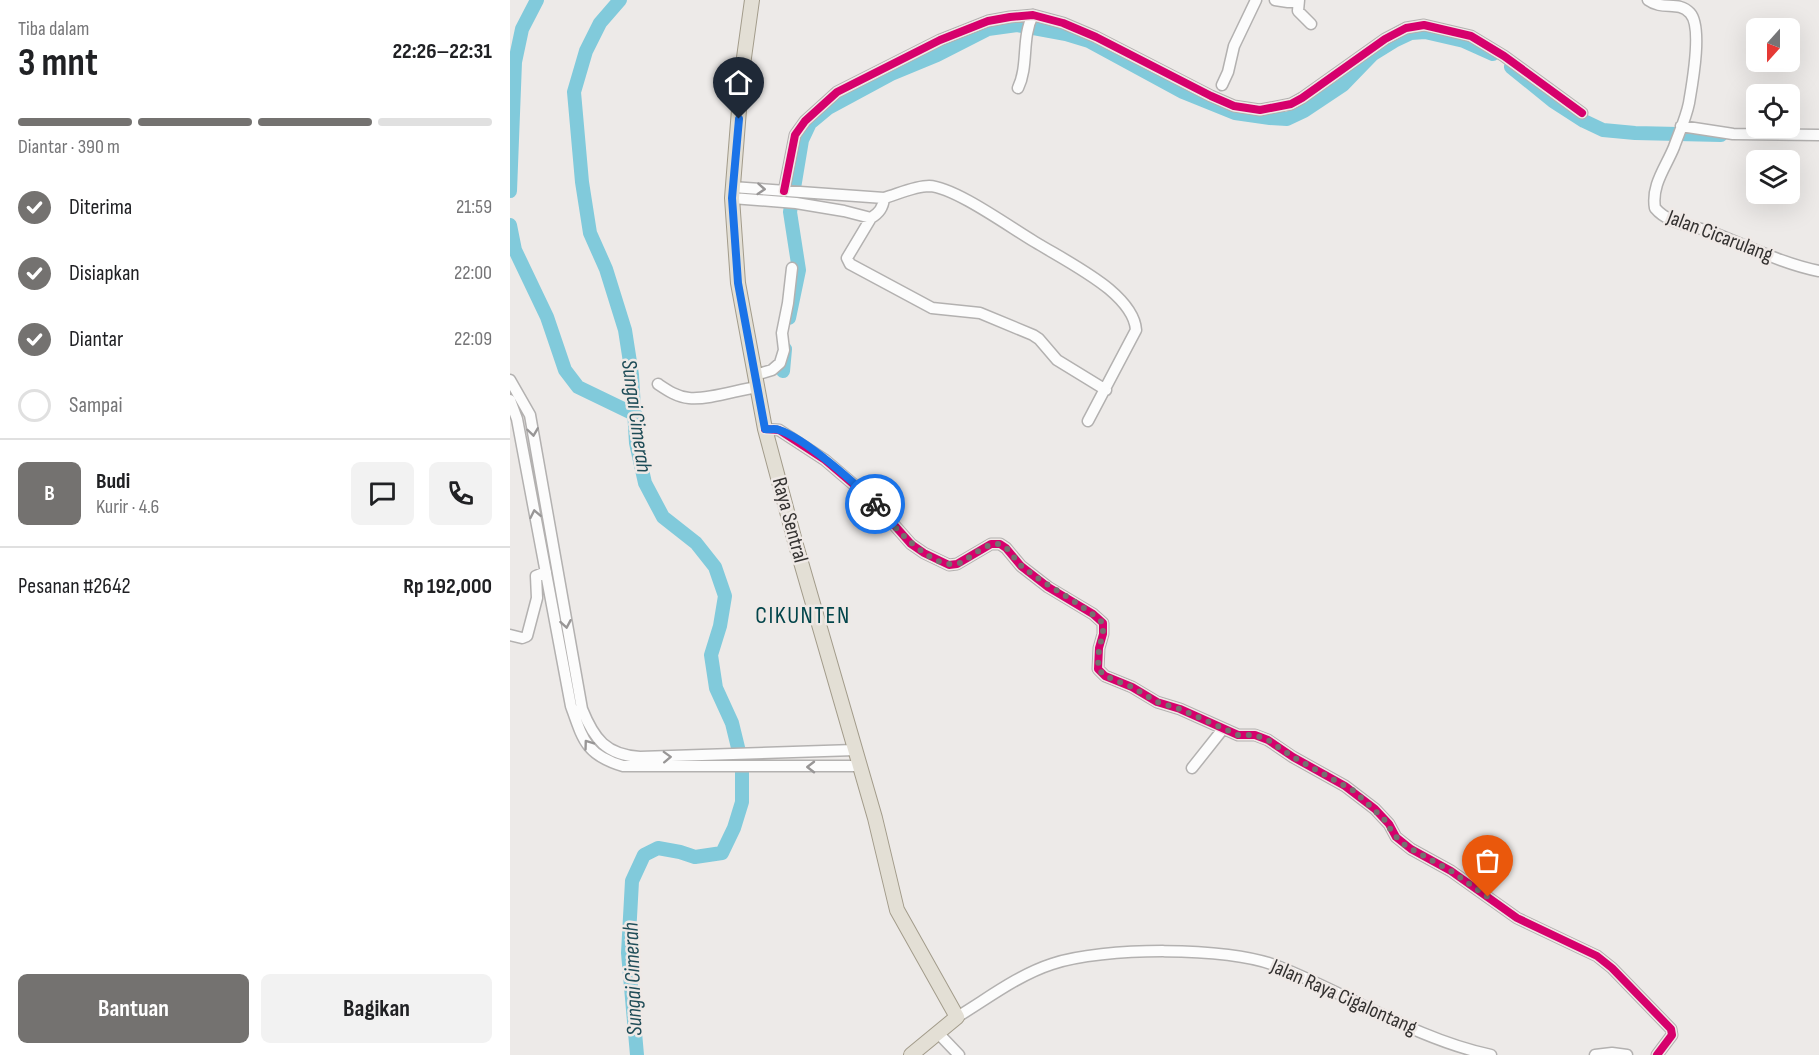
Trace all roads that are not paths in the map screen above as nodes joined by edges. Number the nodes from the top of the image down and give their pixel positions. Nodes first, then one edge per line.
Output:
1 (752, 0) edge
2 (1256, 0) edge
3 (1275, 0) edge
4 (1648, 0) edge
5 (1298, 1) edge
6 (1030, 24) junction
7 (1311, 24) dead end
8 (1222, 85) dead end
9 (1018, 88) dead end
10 (1582, 113) dead end
11 (1680, 129) junction
12 (1819, 135) edge
13 (790, 191) junction
14 (732, 192) junction
15 (846, 195) junction
16 (884, 198) junction
17 (844, 210) junction
18 (871, 219) junction
19 (792, 268) dead end
20 (1819, 271) edge
21 (510, 380) edge
22 (756, 381) junction
23 (658, 384) dead end
24 (1106, 390) junction
25 (510, 400) edge
26 (1088, 421) dead end
27 (765, 429) junction
28 (552, 533) junction
29 (539, 534) junction
30 (546, 572) junction
31 (510, 635) edge
32 (568, 664) junction
33 (1223, 729) junction
34 (855, 750) junction
35 (736, 761) junction
36 (860, 766) junction
37 (1192, 768) dead end
38 (957, 1017) junction
39 (938, 1032) junction
40 (911, 1055) edge
41 (959, 1055) edge
42 (1491, 1055) edge
43 (1596, 1055) edge
44 (1627, 1055) edge
45 (1657, 1055) edge

1 - 14 main road, Raya Sentral
2 - 8 street
3 - 5 street
4 - 11 street, Jalan Cicarulang
5 - 7 street
6 - 9 street
6 - 10 street
6 - 13 street
11 - 12 street
11 - 20 street, Jalan Cicarulang
14 -> 13 street
13 - 15 street
14 - 17 street
14 - 22 main road, Raya Sentral
15 - 16 street
15 - 17 street
16 - 18 street
16 - 24 street
17 - 18 street
18 - 24 street
19 - 22 street
21 -> 28 street
22 - 23 street
22 - 27 main road, Raya Sentral
24 - 26 street
29 -> 25 street
27 - 33 street
27 - 34 main road, Raya Sentral
28 - 29 street
28 -> 32 street
29 - 30 street
30 - 31 street
30 - 32 street
32 -> 35 street
35 -> 32 street
33 - 37 street
33 - 45 street
34 - 35 street
34 - 36 main road, Raya Sentral
36 -> 35 street
36 - 38 main road, Raya Sentral
38 - 39 main road
38 - 42 street, Jalan Raya Cigalontang
39 - 40 main road
39 - 41 street
43 - 44 street

